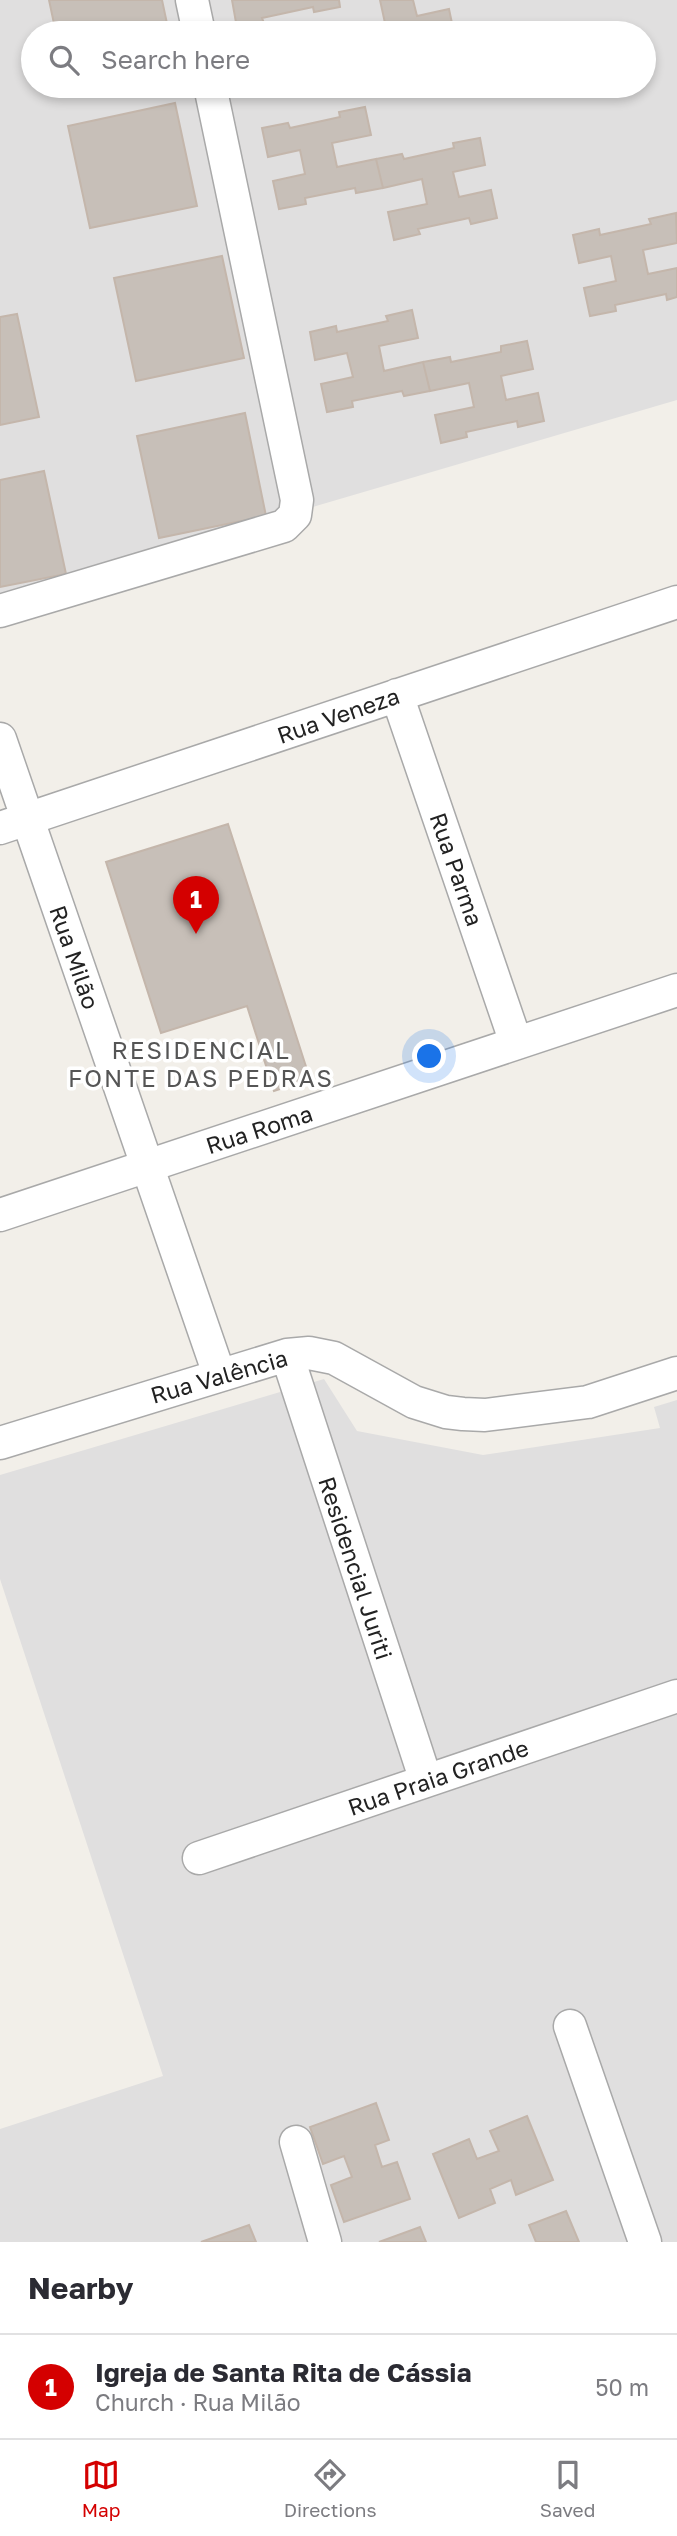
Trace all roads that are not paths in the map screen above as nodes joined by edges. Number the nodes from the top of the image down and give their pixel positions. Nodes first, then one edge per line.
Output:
1 (192, 0) edge
2 (196, 21) edge
3 (213, 98) edge
4 (677, 602) edge
5 (0, 611) edge
6 (397, 695) junction
7 (0, 739) edge
8 (14, 824) edge
9 (677, 990) edge
10 (516, 1043) junction
11 (147, 1166) junction
12 (0, 1215) edge
13 (287, 1355) junction
14 (677, 1373) edge
15 (219, 1374) junction
16 (0, 1443) edge
17 (677, 1696) edge
18 (426, 1782) junction
19 (199, 1858) dead end
20 (570, 2026) dead end
21 (296, 2142) dead end
22 (325, 2242) edge
23 (646, 2242) edge

1 - 2 street
3 - 5 street
4 - 6 street, Rua Veneza
6 - 8 street, Rua Veneza
6 - 10 street, Rua Parma
7 - 8 street, Rua Milão
8 - 11 street, Rua Milão
9 - 10 street, Rua Roma
10 - 11 street, Rua Roma
11 - 12 street, Rua Roma
11 - 15 street, Rua Milão
13 - 14 street, Rua Valência
13 - 15 street, Rua Valência
13 - 18 street, Residencial Juriti
15 - 16 street, Rua Valência
17 - 18 street, Rua Praia Grande
18 - 19 street, Rua Praia Grande
20 - 23 street
21 - 22 street

